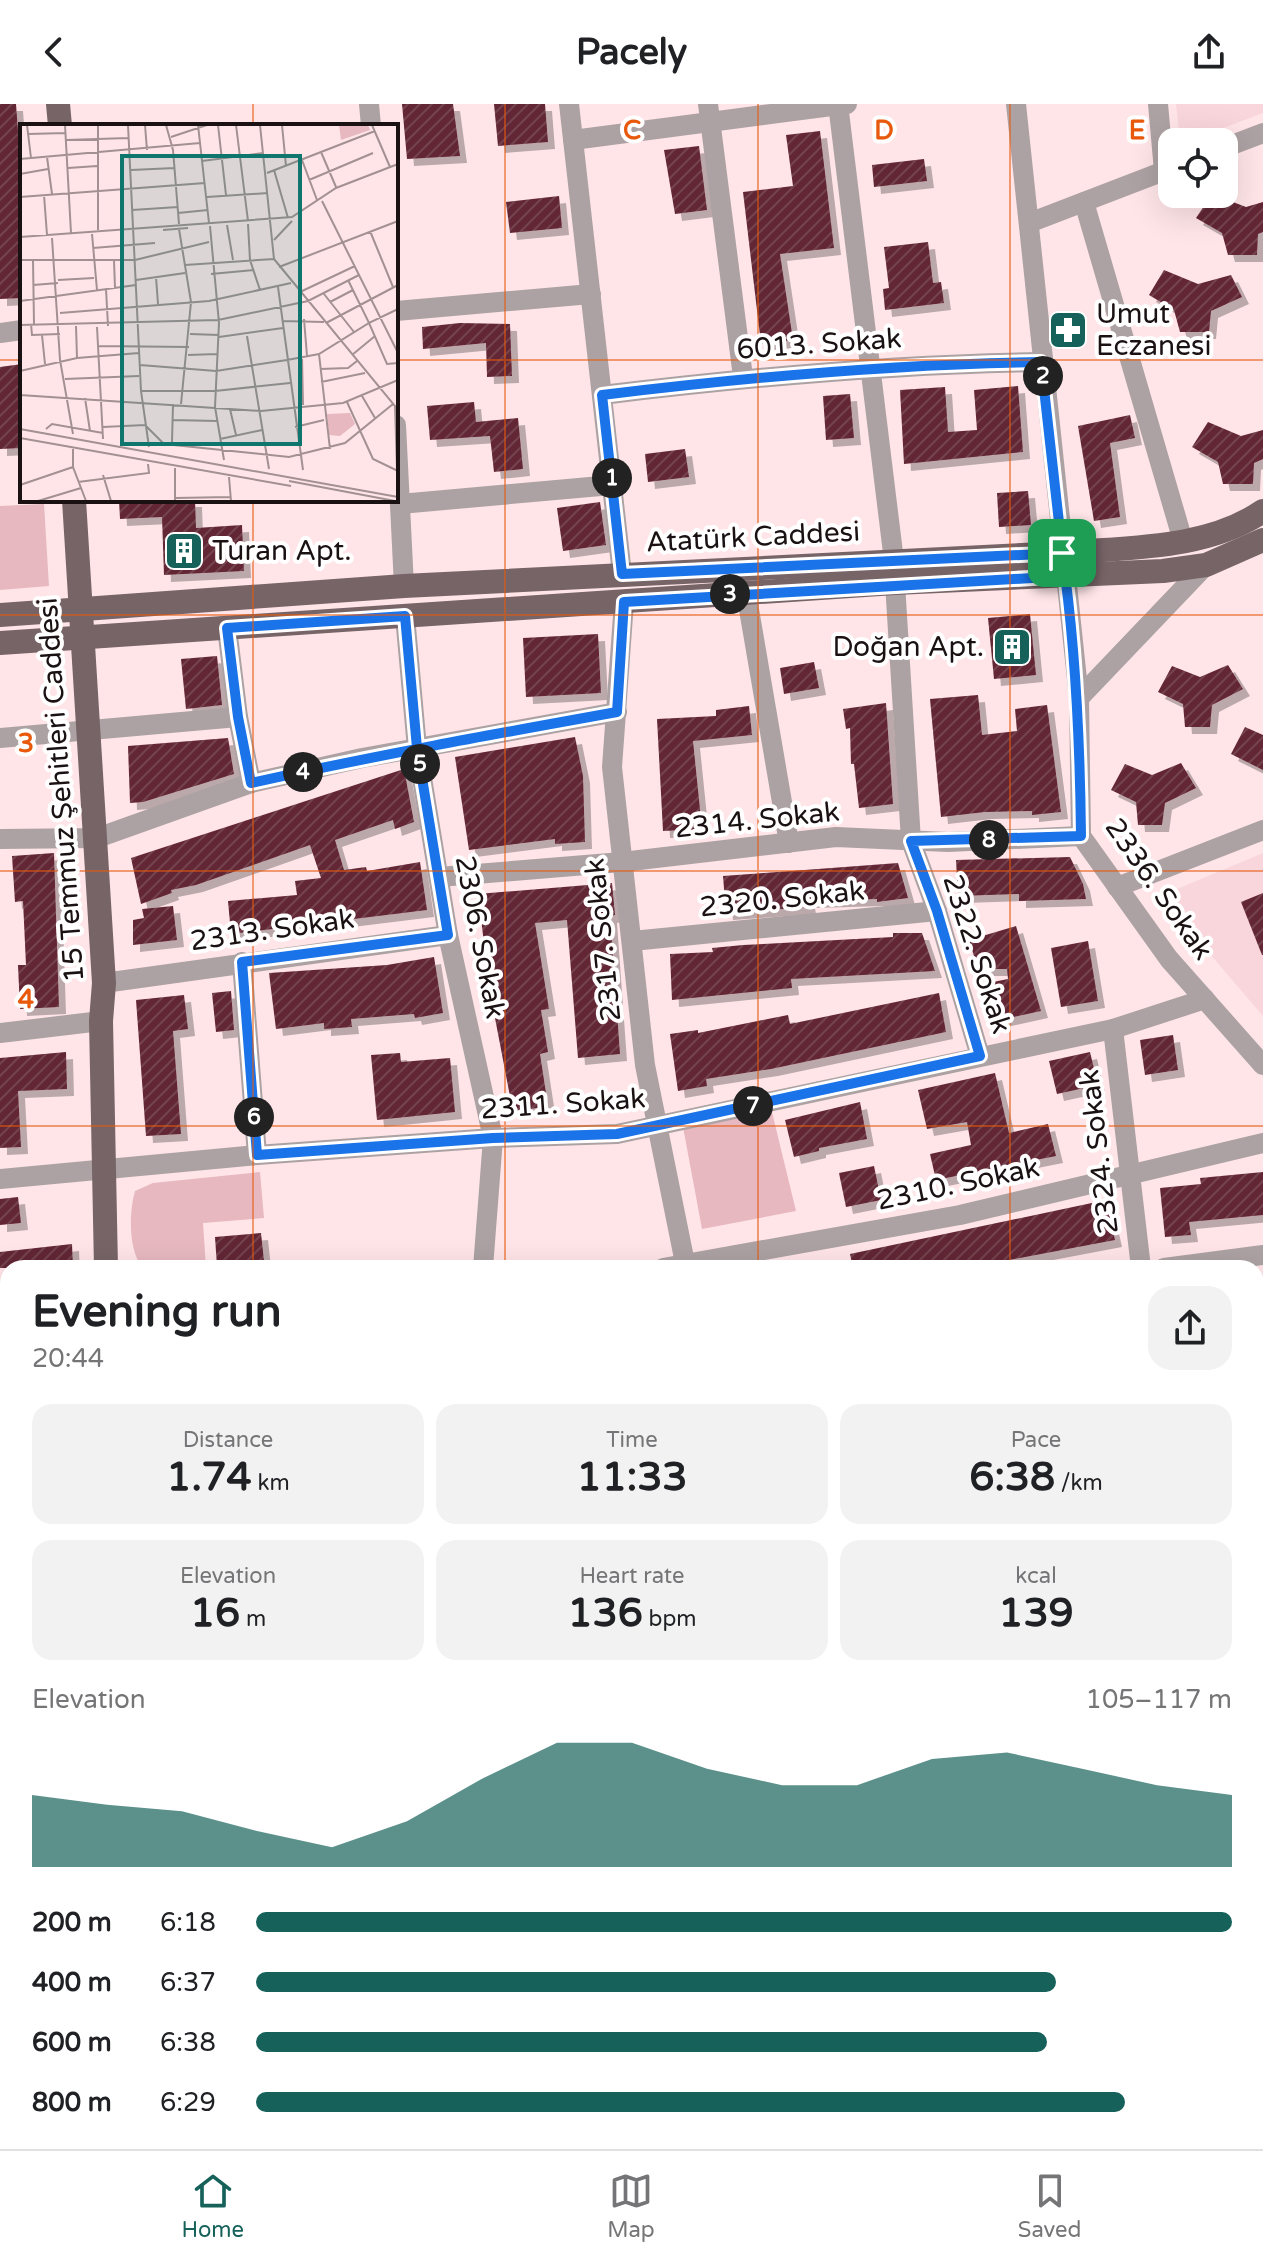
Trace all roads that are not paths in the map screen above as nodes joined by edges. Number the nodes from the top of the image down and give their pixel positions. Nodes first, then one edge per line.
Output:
1 (58, 104) edge
2 (369, 104) edge
3 (569, 104) edge
4 (841, 104) edge
5 (1016, 104) edge
6 (1158, 104) edge
7 (709, 113) edge
8 (60, 124) edge
9 (371, 124) edge
10 (1162, 128) edge
11 (1263, 133) edge
12 (573, 140) junction
13 (1238, 143) edge
14 (1158, 174) edge
15 (1084, 202) junction
16 (1029, 223) junction
17 (591, 294) junction
18 (398, 311) edge
19 (20, 330) edge
20 (0, 333) edge
21 (1041, 362) junction
22 (868, 367) junction
23 (743, 377) junction
24 (602, 395) junction
25 (398, 476) edge
26 (612, 485) junction
27 (74, 502) edge
28 (400, 504) junction
29 (1263, 511) edge
30 (1263, 540) edge
31 (1183, 541) junction
32 (1064, 564) junction
33 (1206, 565) junction
34 (894, 572) junction
35 (622, 574) junction
36 (404, 586) junction
37 (746, 592) junction
38 (624, 602) junction
39 (79, 610) junction
40 (0, 615) edge
41 (405, 616) junction
42 (227, 628) junction
43 (81, 638) junction
44 (0, 643) edge
45 (1079, 698) junction
46 (617, 712) junction
47 (238, 717) junction
48 (89, 729) junction
49 (0, 738) edge
50 (417, 748) junction
51 (251, 783) junction
52 (1263, 830) edge
53 (1081, 836) junction
54 (97, 838) junction
55 (0, 839) edge
56 (911, 841) junction
57 (789, 843) junction
58 (622, 862) junction
59 (439, 877) junction
60 (1117, 887) junction
61 (937, 911) junction
62 (448, 935) junction
63 (632, 941) junction
64 (242, 962) junction
65 (104, 983) junction
66 (1205, 999) junction
67 (101, 1021) junction
68 (1113, 1029) junction
69 (0, 1033) edge
70 (980, 1056) junction
71 (1263, 1065) edge
72 (657, 1126) junction
73 (493, 1138) junction
74 (1263, 1143) edge
75 (257, 1155) junction
76 (103, 1170) junction
77 (1130, 1174) junction
78 (0, 1179) edge
79 (1263, 1255) edge
80 (106, 1260) edge
81 (484, 1260) edge
82 (684, 1260) edge
83 (722, 1260) edge
84 (1140, 1260) edge
85 (1225, 1260) edge

1 - 8 main road
2 - 9 street
3 - 12 street
4 - 7 street
4 - 22 street, 2322. Sokak
5 - 16 street, 2336. Sokak
6 - 10 street
7 - 12 street
7 - 23 street
11 - 13 street
12 - 17 street
14 - 15 street
15 - 16 street
15 - 31 street
16 - 21 street, 2336. Sokak
17 - 18 street
17 - 24 street
19 - 20 street
21 - 22 street, 6013. Sokak
21 - 32 street, 2336. Sokak
22 - 23 street, 6013. Sokak
22 - 34 street, 2322. Sokak
23 - 24 street, 6013. Sokak
24 - 26 street
25 - 28 street
26 - 28 street
26 - 35 street
27 - 39 main road, 15 Temmuz Şehitleri Caddesi
28 - 36 street
29 - 31 main road, Atatürk Caddesi
30 - 33 main road, Atatürk Caddesi
31 - 32 main road, Atatürk Caddesi
32 - 33 main road, Atatürk Caddesi
32 - 34 main road, Atatürk Caddesi
32 - 45 street, 2336. Sokak
33 - 45 street
34 - 35 main road, Atatürk Caddesi
34 - 37 main road, Atatürk Caddesi
34 - 56 street, 2322. Sokak
35 - 36 main road, Atatürk Caddesi
36 - 39 main road, Atatürk Caddesi
37 - 38 main road, Atatürk Caddesi
37 - 57 street
38 - 41 main road, Atatürk Caddesi
38 - 46 street, 2317. Sokak
39 - 40 main road, Atatürk Caddesi
39 - 43 main road, 15 Temmuz Şehitleri Caddesi
41 - 42 main road, Atatürk Caddesi
41 - 50 street, 2306. Sokak
42 - 43 main road, Atatürk Caddesi
42 - 47 street
43 - 44 main road, Atatürk Caddesi
43 - 48 main road, 15 Temmuz Şehitleri Caddesi
45 - 53 street, 2336. Sokak
46 - 50 street
46 - 58 street, 2317. Sokak
47 - 48 street
47 - 51 street
48 - 49 street
48 - 54 main road, 15 Temmuz Şehitleri Caddesi
50 - 51 street
50 - 59 street, 2306. Sokak
51 - 54 street
52 - 60 street
53 - 56 street, 2314. Sokak
53 - 60 street, 2336. Sokak
54 - 55 street
54 - 65 main road, 15 Temmuz Şehitleri Caddesi
56 - 57 street, 2314. Sokak
56 - 61 street, 2322. Sokak
57 - 58 street, 2314. Sokak
58 - 59 street, 2314. Sokak
58 - 63 street, 2317. Sokak
59 - 62 street, 2306. Sokak
60 - 66 street, 2336. Sokak
61 - 63 street, 2320. Sokak
61 - 70 street, 2322. Sokak
62 - 64 street, 2313. Sokak
62 - 73 street, 2306. Sokak
63 - 72 street, 2317. Sokak
64 - 65 street, 2313. Sokak
64 - 75 street
65 - 67 main road, 15 Temmuz Şehitleri Caddesi
66 - 68 street, 2311. Sokak
66 - 71 street, 2336. Sokak
67 - 69 street
67 - 76 main road, 15 Temmuz Şehitleri Caddesi
68 - 70 street, 2311. Sokak
68 - 77 street, 2324. Sokak
70 - 72 street, 2311. Sokak
72 - 73 street, 2311. Sokak
72 - 82 street, 2317. Sokak
73 - 75 street, 2311. Sokak
73 - 81 street, 2306. Sokak
74 - 77 street, 2310. Sokak
75 - 76 street, 2311. Sokak
76 - 78 street, 2311. Sokak
76 - 80 main road, 15 Temmuz Şehitleri Caddesi
77 - 83 street, 2310. Sokak
77 - 84 street, 2324. Sokak
79 - 85 street

